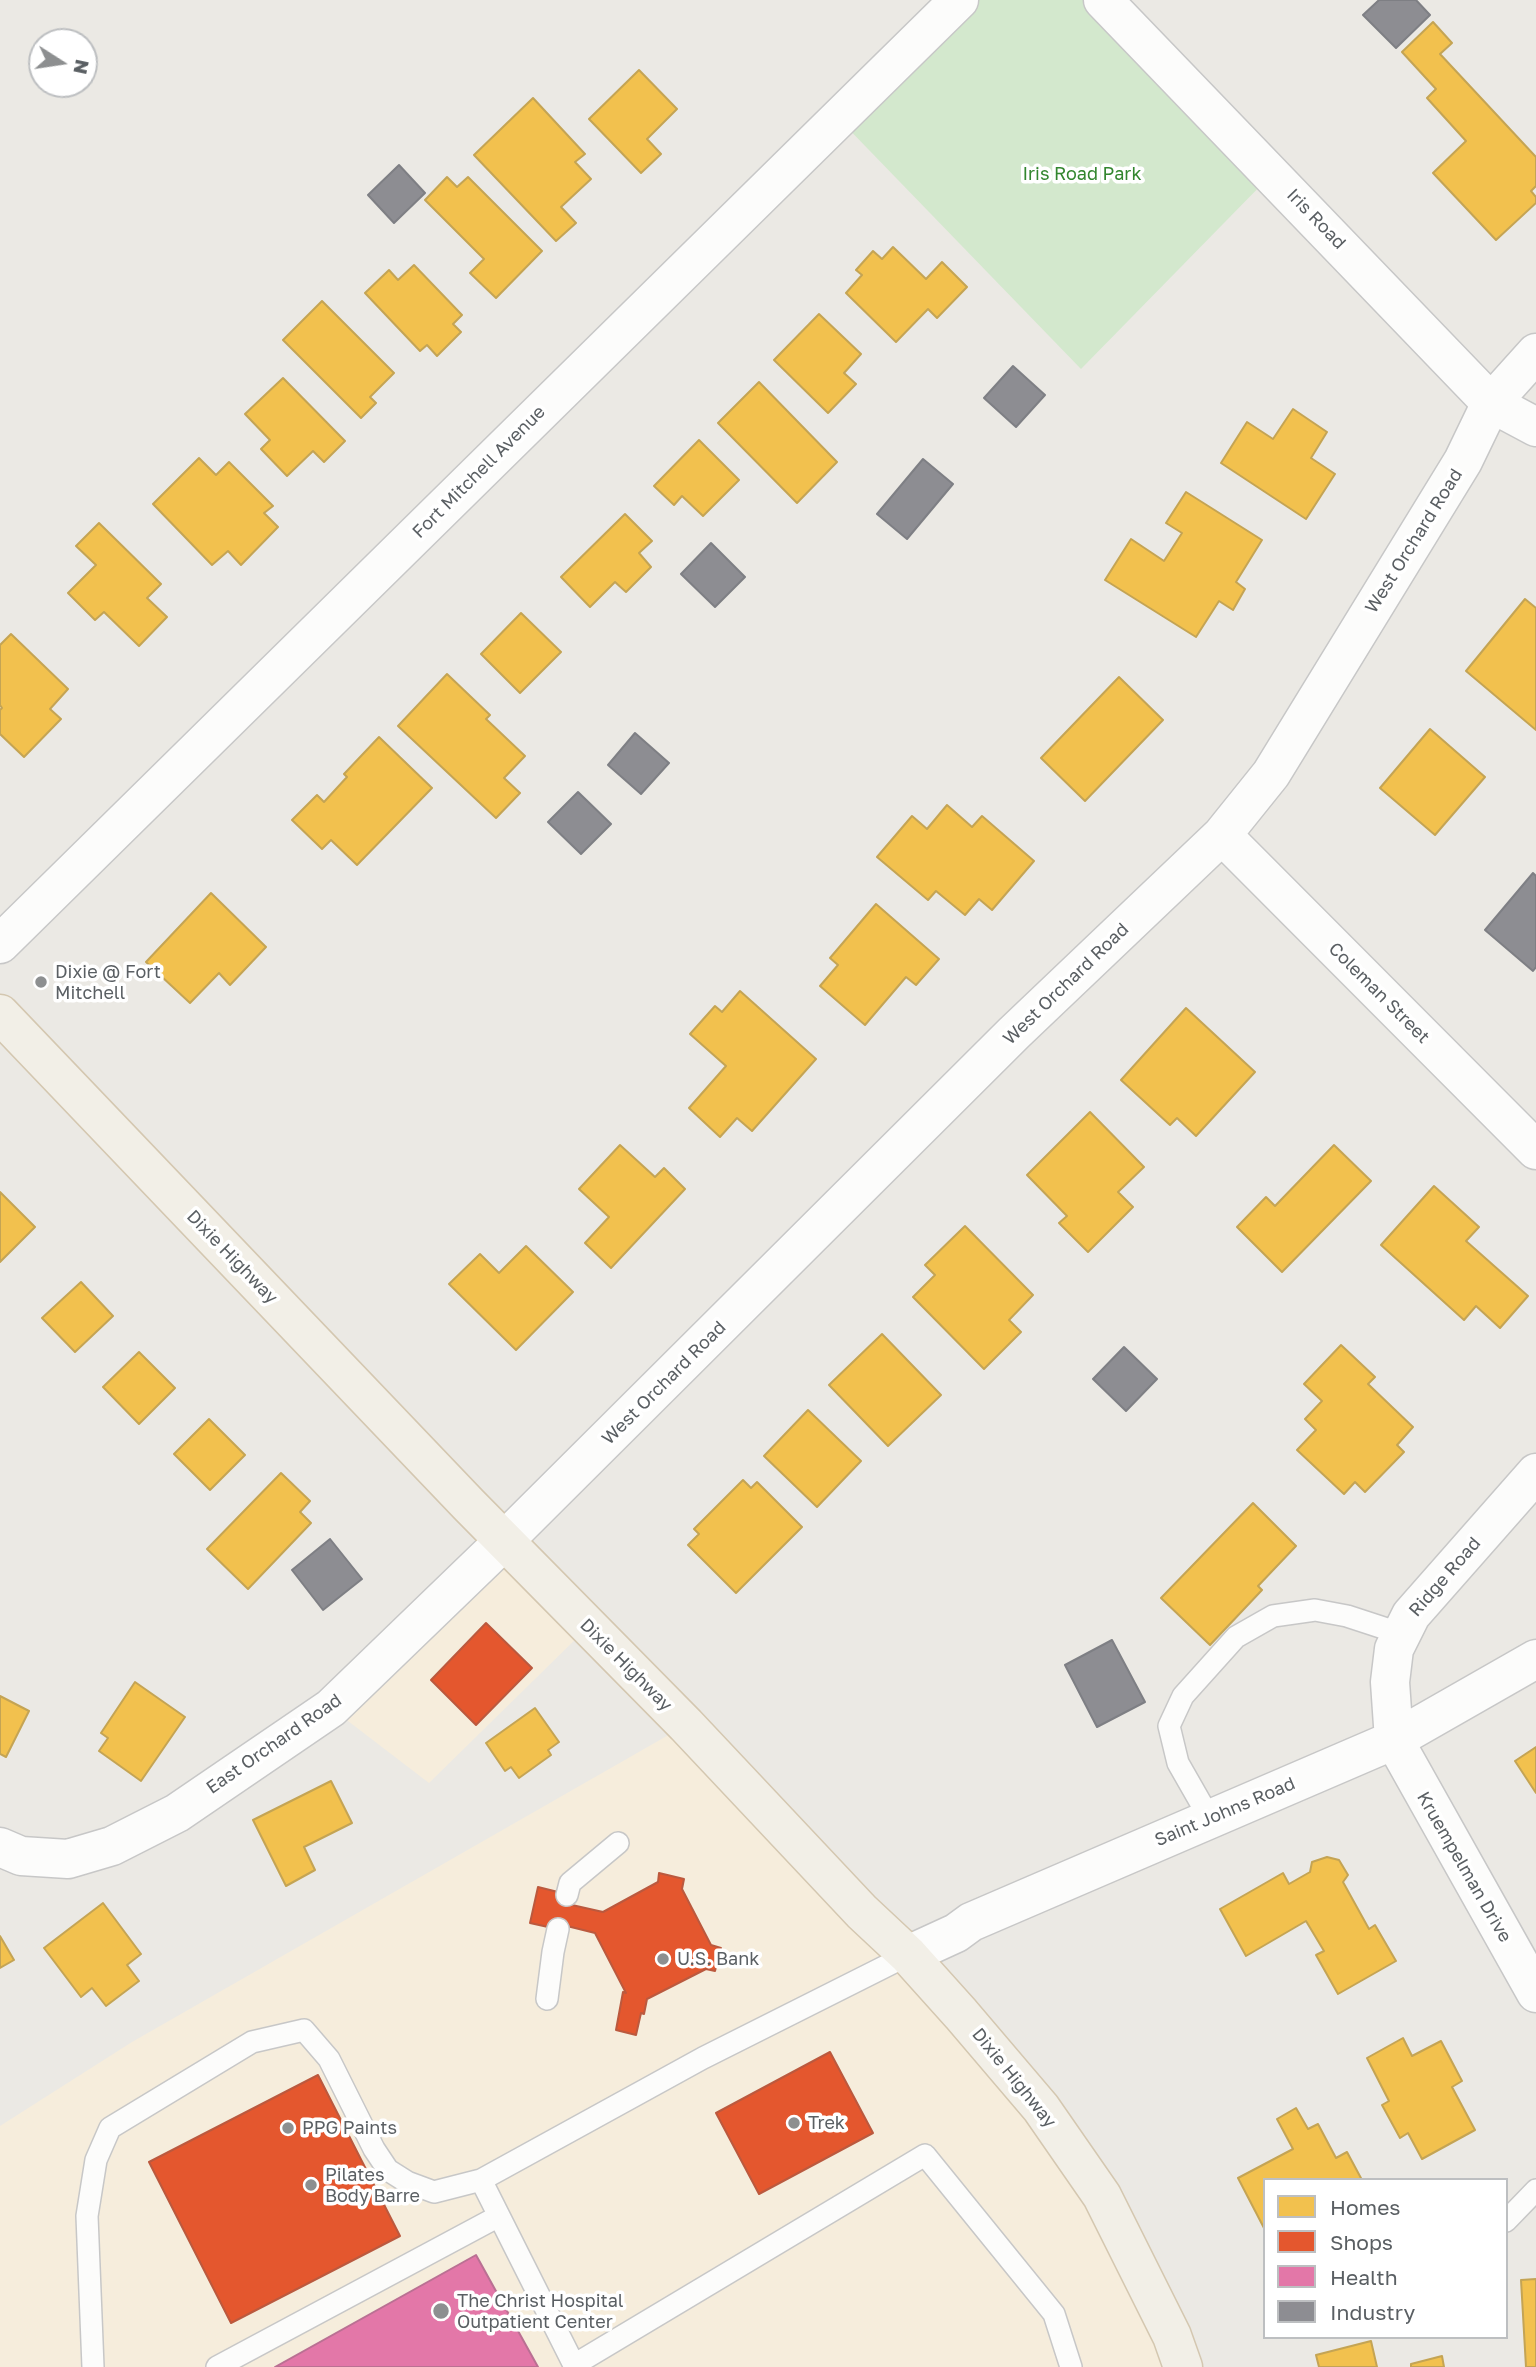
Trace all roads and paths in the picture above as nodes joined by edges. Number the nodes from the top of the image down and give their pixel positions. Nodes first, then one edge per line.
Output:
1 (959, 0) edge
2 (1103, 0) edge
3 (1536, 353) edge
4 (1491, 403) junction
5 (1536, 427) edge
6 (1222, 835) junction
7 (0, 944) edge
8 (0, 1014) edge
9 (1536, 1150) edge
10 (1536, 1473) edge
11 (504, 1541) junction
12 (1402, 1634) junction
13 (1536, 1659) edge
14 (1394, 1740) junction
15 (1210, 1819) junction
16 (618, 1843) dead end
17 (0, 1847) edge
18 (567, 1895) dead end
19 (558, 1929) dead end
20 (908, 1955) junction
21 (1536, 1993) edge
22 (547, 1999) dead end
23 (481, 2180) junction
24 (1536, 2190) edge
25 (499, 2217) junction
26 (1508, 2219) edge
27 (574, 2366) edge
28 (93, 2367) edge
29 (217, 2367) edge
30 (1071, 2367) edge
31 (1183, 2367) edge

1 - 7 street, Fort Mitchell Avenue
2 - 4 street, Iris Road
3 - 4 street, West Orchard Road
4 - 5 street, Iris Road
4 - 6 street, West Orchard Road
6 - 9 street, Coleman Street
6 - 11 street, West Orchard Road
8 - 11 main road, Dixie Highway
10 - 12 street, Ridge Road
11 - 17 street, East Orchard Road
11 - 20 main road, Dixie Highway
12 - 14 street, Ridge Road
12 - 15 lane
13 - 14 street, Saint Johns Road
14 - 15 street, Saint Johns Road
14 - 21 street, Kruempelman Drive
15 - 20 street, Saint Johns Road
16 - 18 lane
19 - 22 lane
20 - 23 lane
20 - 31 main road, Dixie Highway
23 - 25 lane
23 - 28 lane
24 - 26 lane
25 - 27 lane
25 - 29 lane
27 - 30 lane

